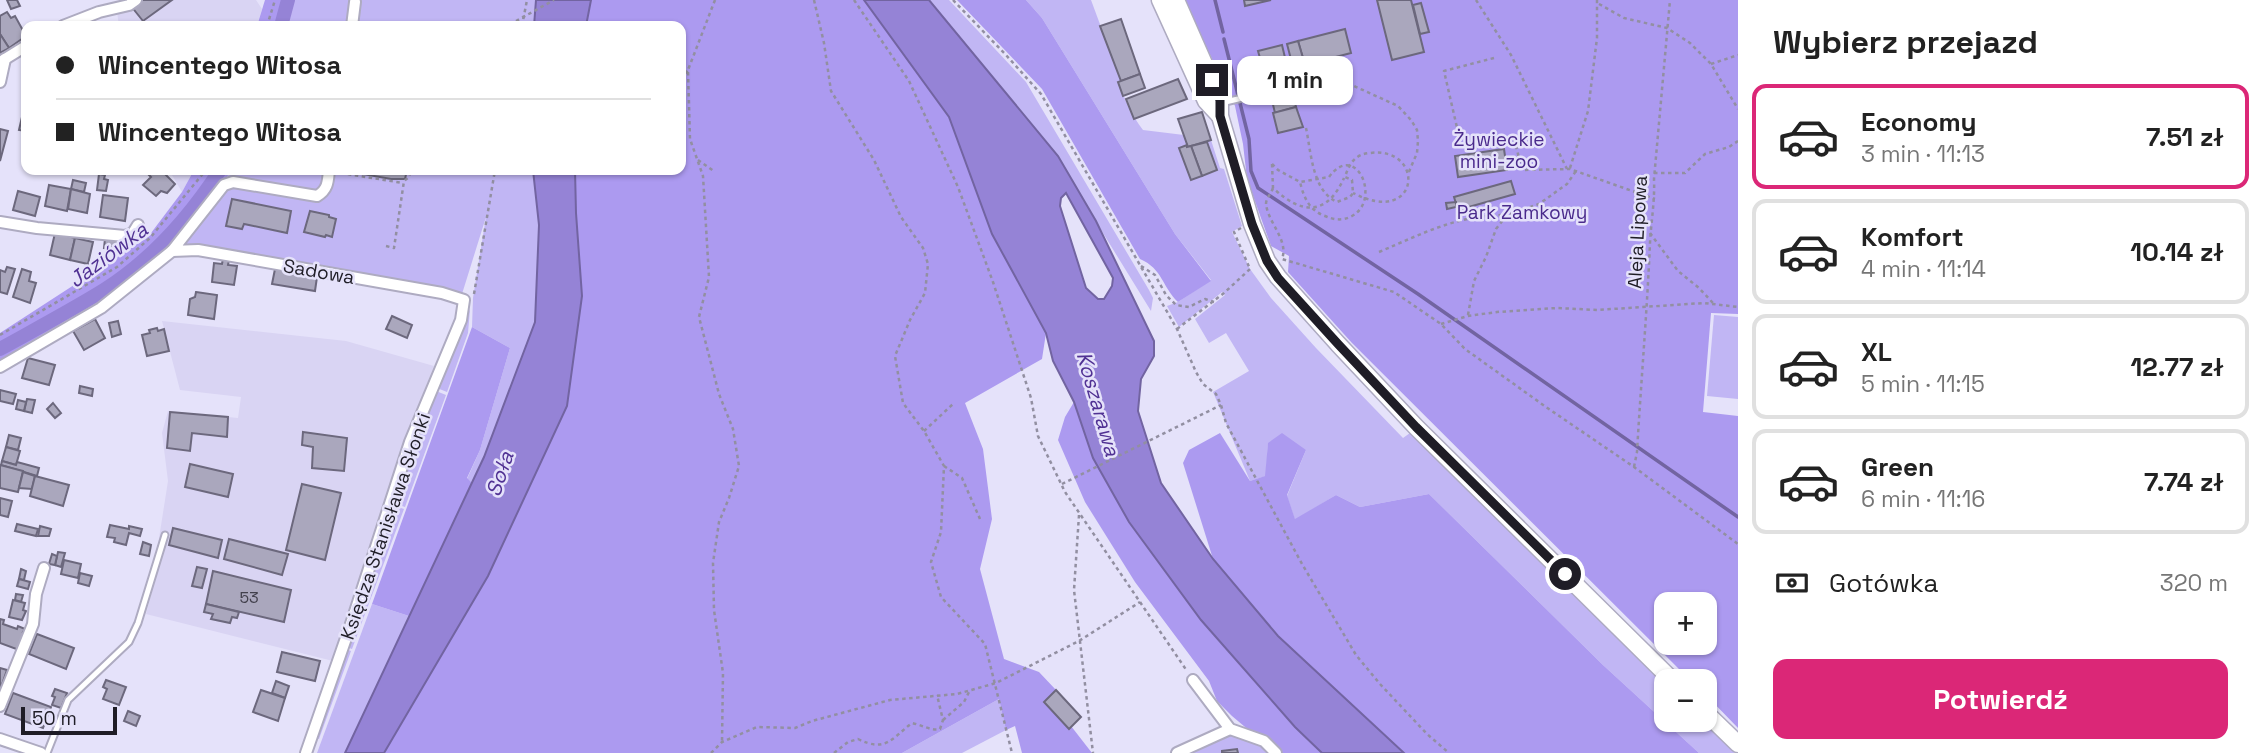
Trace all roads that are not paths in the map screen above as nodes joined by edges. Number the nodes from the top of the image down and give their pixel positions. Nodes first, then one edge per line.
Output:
1 (136, 0) edge
2 (1160, 0) edge
3 (1176, 0) edge
4 (355, 2) edge
5 (118, 4) edge
6 (76, 21) edge
7 (353, 21) edge
8 (21, 49) edge
9 (3, 60) edge
10 (0, 82) edge
11 (1255, 95) dead end
12 (1224, 107) junction
13 (328, 175) edge
14 (0, 222) edge
15 (138, 225) dead end
16 (172, 251) junction
17 (464, 300) joint
18 (0, 367) edge
19 (165, 535) dead end
20 (44, 568) dead end
21 (1662, 669) edge
22 (1193, 680) road end
23 (0, 706) edge
24 (1717, 724) edge
25 (1230, 729) junction
26 (0, 739) edge
27 (1738, 744) edge
28 (41, 753) edge
29 (47, 753) edge
30 (306, 753) edge
31 (1177, 753) edge
32 (1276, 753) edge

1 - 5 street
2 - 12 main road
3 - 12 main road
4 - 7 street
5 - 6 street
8 - 9 street
9 - 10 street
11 - 12 lane
12 - 21 main road
13 - 16 street
14 - 15 street
16 - 17 street, Sadowa
16 - 18 street
17 - 30 street, Księdza Stanisława Słonki
19 - 29 lane
20 - 23 street
22 - 25 street
24 - 27 main road
25 - 31 street
25 - 32 street
26 - 28 street

